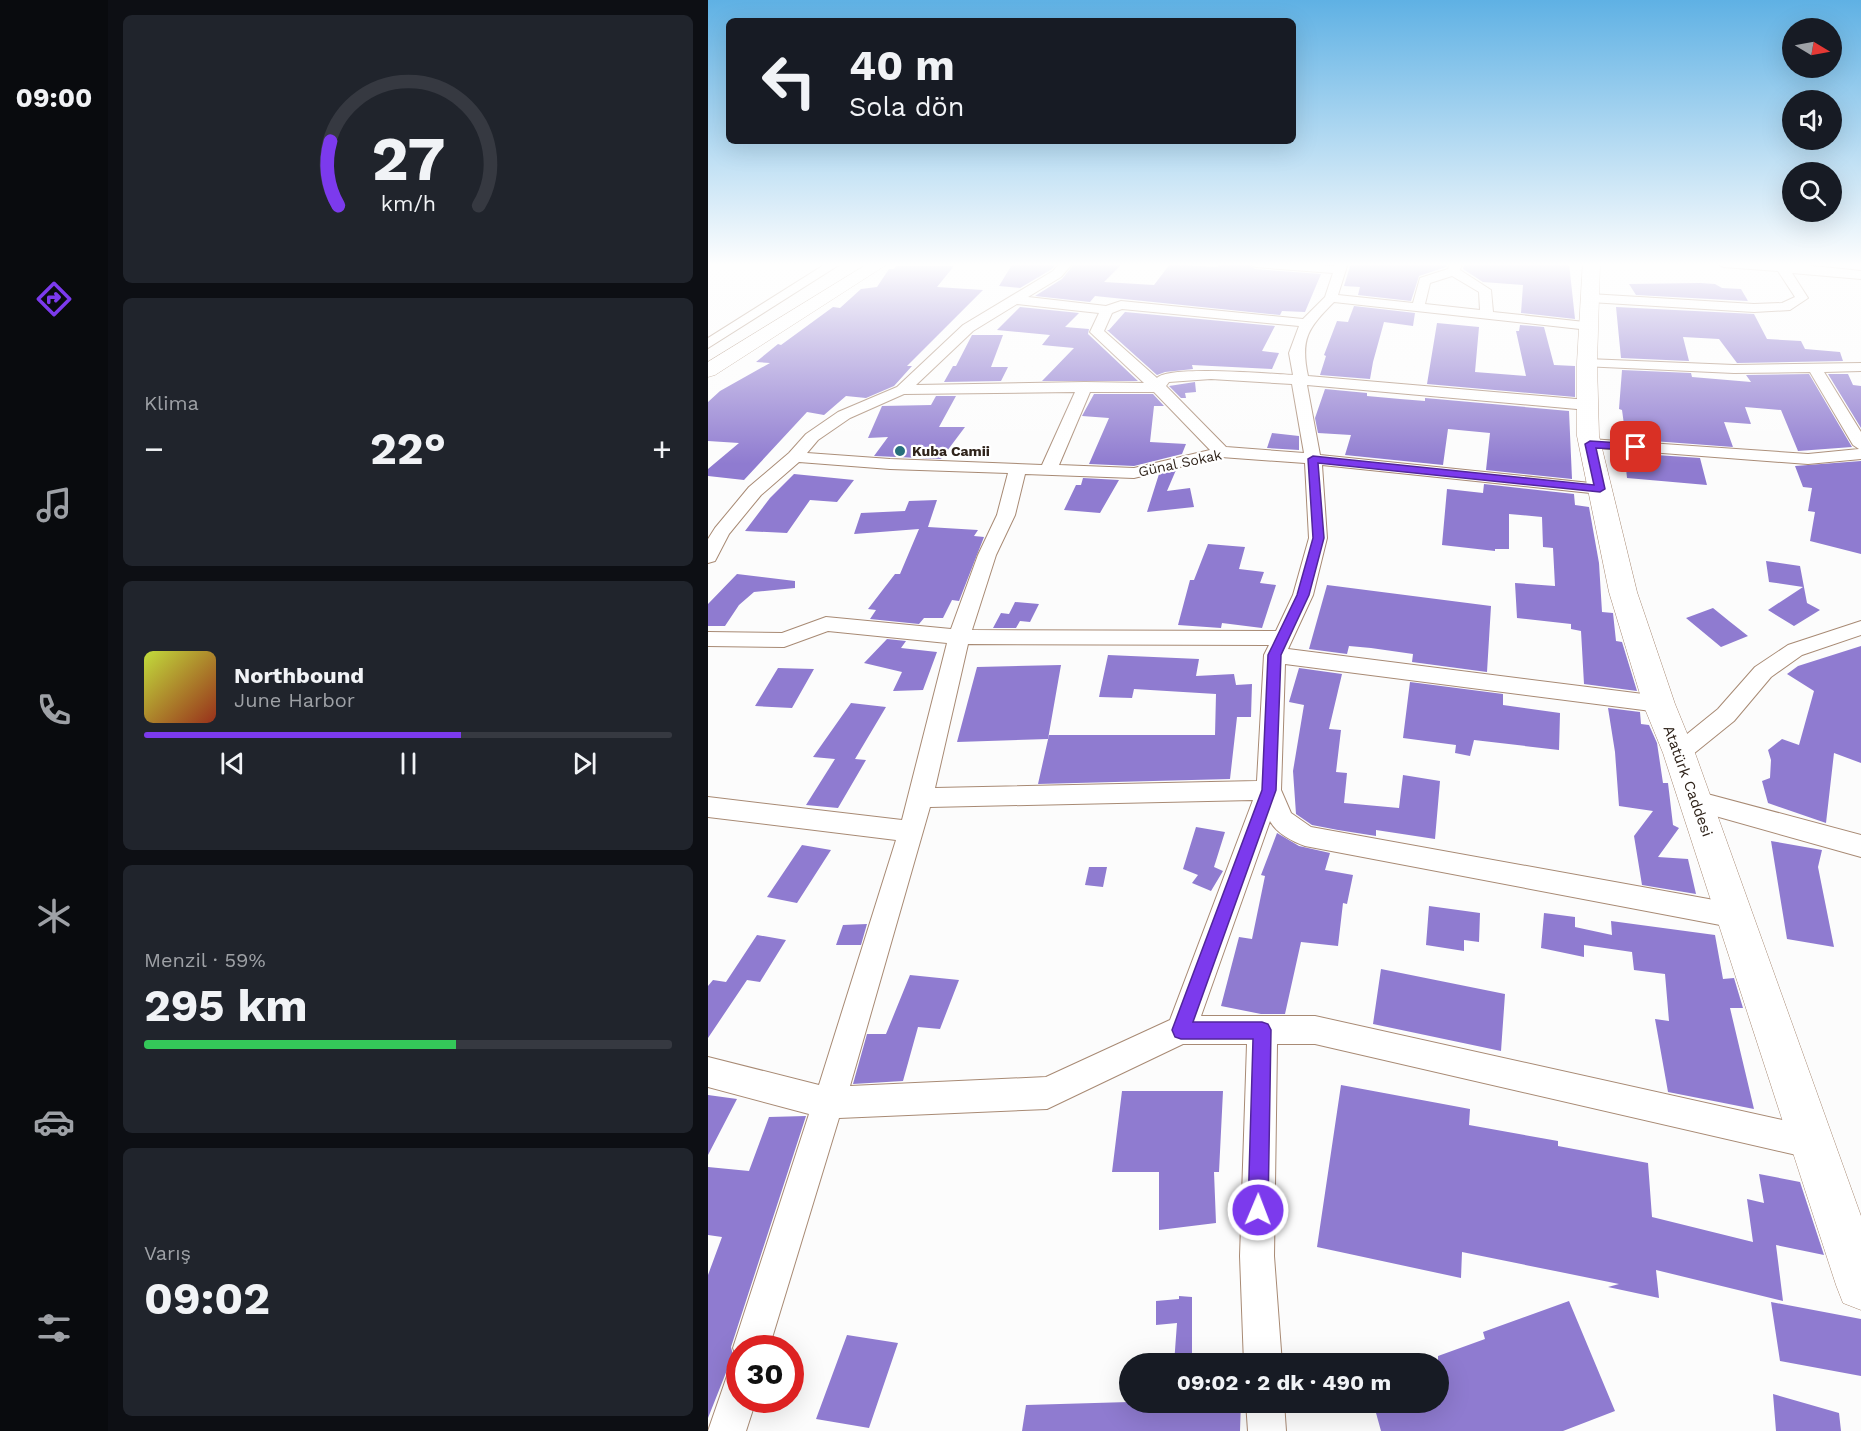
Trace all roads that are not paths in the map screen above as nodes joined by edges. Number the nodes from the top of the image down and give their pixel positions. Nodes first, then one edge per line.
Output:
1 (730, 330) edge
2 (754, 330) edge
3 (774, 330) edge
4 (966, 330) edge
5 (1098, 330) edge
6 (1305, 330) edge
7 (1589, 330) edge
8 (708, 344) edge
9 (708, 358) edge
10 (1587, 363) junction
11 (1861, 367) edge
12 (1815, 369) junction
13 (708, 371) edge
14 (1301, 380) junction
15 (1084, 386) junction
16 (1158, 387) junction
17 (902, 390) junction
18 (1588, 405) junction
19 (1590, 444) junction
20 (1861, 445) edge
21 (1221, 452) junction
22 (1861, 454) edge
23 (795, 457) junction
24 (1313, 459) junction
25 (1018, 468) junction
26 (1048, 470) junction
27 (1600, 489) junction
28 (715, 532) edge
29 (708, 557) edge
30 (1861, 628) edge
31 (959, 637) junction
32 (708, 639) edge
33 (1279, 646) junction
34 (1659, 704) junction
35 (1679, 753) junction
36 (1269, 790) junction
37 (921, 798) junction
38 (1696, 801) junction
39 (708, 807) edge
40 (910, 831) junction
41 (1861, 846) edge
42 (1736, 916) junction
43 (1181, 1030) junction
44 (1262, 1030) junction
45 (708, 1072) edge
46 (829, 1103) junction
47 (1814, 1143) junction
48 (1861, 1285) edge
49 (756, 1335) edge
50 (1262, 1353) edge
51 (733, 1413) edge
52 (1266, 1413) edge
53 (727, 1431) edge
54 (1267, 1431) edge

1 - 8 street
2 - 9 street
3 - 13 street
4 - 17 street
5 - 16 street
6 - 14 street
7 - 10 street, Atatürk Caddesi
10 - 12 street
10 - 18 street, Atatürk Caddesi
11 - 12 street
12 - 20 street
14 - 16 street
14 - 18 street
14 - 24 street
15 - 16 street
15 - 17 street
15 - 26 street
16 - 21 street
17 - 23 street
18 - 19 street, Atatürk Caddesi
19 - 22 street
19 - 27 street, Atatürk Caddesi
21 - 24 street, Günal Sokak
21 - 26 street, Günal Sokak
23 - 25 street, Günal Sokak
23 - 28 street
24 - 27 street, Günal Sokak
24 - 33 street
25 - 26 street, Günal Sokak
25 - 31 street
27 - 34 street, Atatürk Caddesi
28 - 29 street
30 - 35 street
31 - 32 street
31 - 33 street
31 - 37 street
33 - 34 street
33 - 36 street
34 - 35 street, Atatürk Caddesi
35 - 38 street, Atatürk Caddesi
36 - 37 street
36 - 42 street
36 - 43 street
37 - 40 street
38 - 41 street
38 - 42 street, Atatürk Caddesi
39 - 40 street
40 - 46 street
42 - 47 street, Atatürk Caddesi
43 - 44 street
43 - 46 street
44 - 47 street
44 - 50 street
45 - 46 street
46 - 49 street
47 - 48 street, Atatürk Caddesi
51 - 53 street
52 - 54 street

